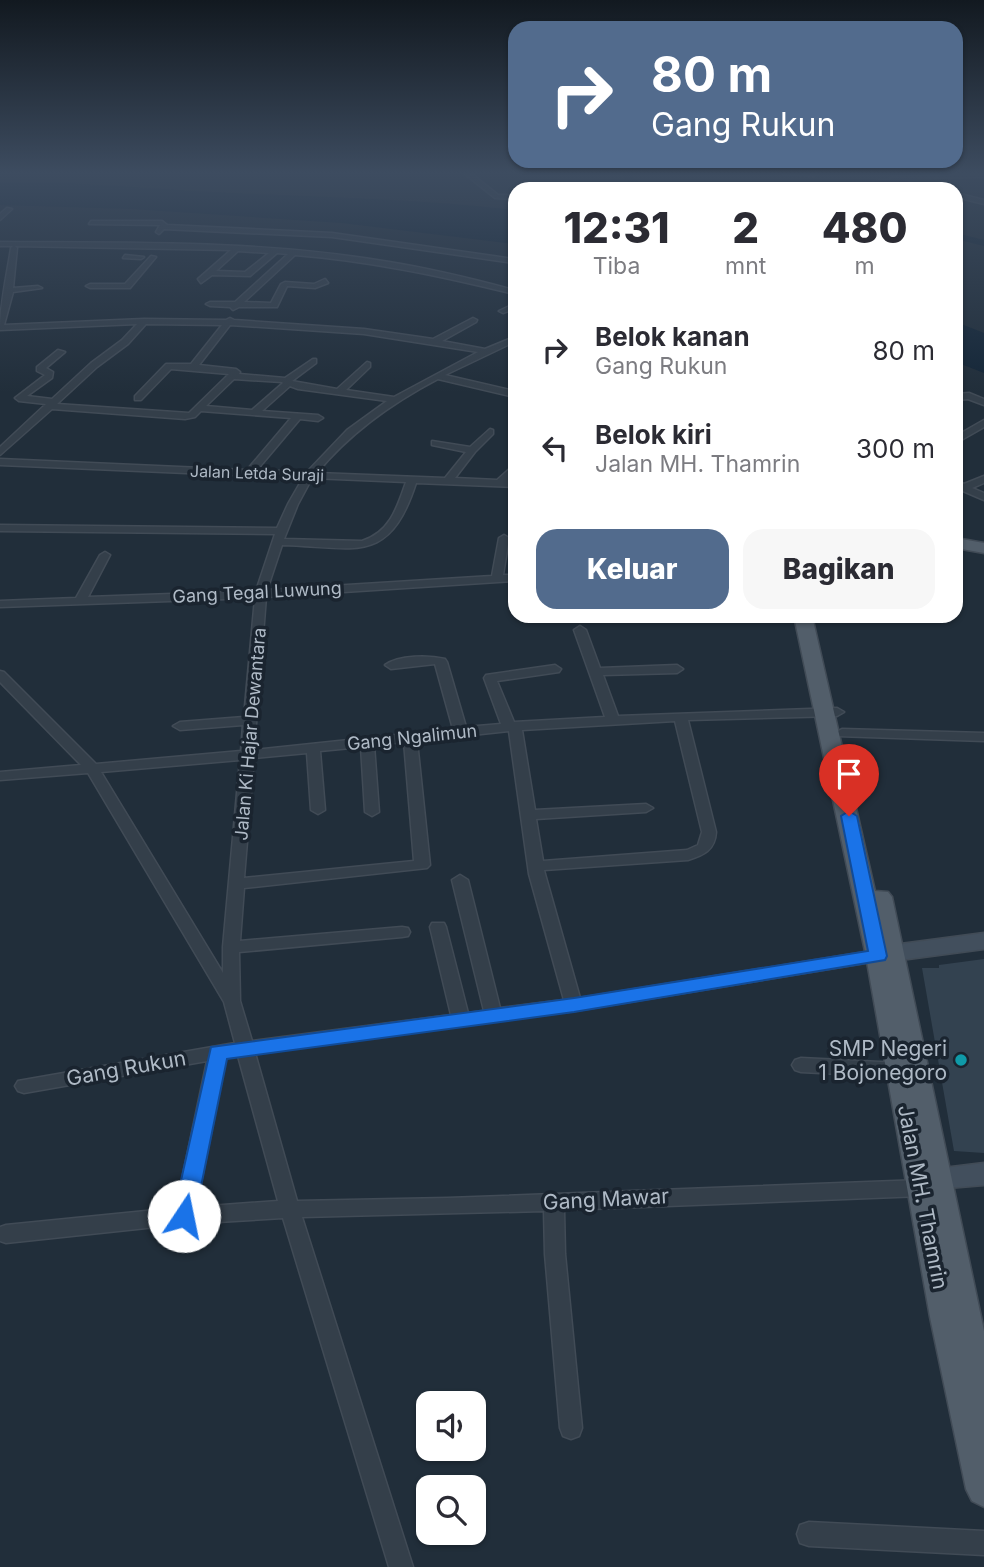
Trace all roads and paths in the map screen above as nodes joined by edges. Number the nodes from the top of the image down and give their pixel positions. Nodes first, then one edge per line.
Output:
1 (21, 247) edge
2 (149, 247) edge
3 (163, 247) edge
4 (221, 247) edge
5 (318, 247) edge
6 (390, 247) edge
7 (418, 247) edge
8 (14, 248) junction
9 (237, 248) junction
10 (386, 249) dead end
11 (0, 250) edge
12 (275, 251) junction
13 (294, 252) junction
14 (311, 253) junction
15 (464, 254) junction
16 (375, 255) dead end
17 (125, 257) dead end
18 (141, 257) junction
19 (153, 257) junction
20 (452, 259) dead end
21 (364, 260) junction
22 (508, 260) edge
23 (439, 265) dead end
24 (427, 271) junction
25 (210, 272) junction
26 (201, 281) dead end
27 (326, 281) dead end
28 (90, 286) dead end
29 (38, 288) dead end
30 (9, 290) junction
31 (508, 291) edge
32 (210, 304) dead end
33 (237, 304) junction
34 (508, 309) edge
35 (503, 311) dead end
36 (227, 320) junction
37 (473, 320) dead end
38 (144, 321) junction
39 (0, 328) edge
40 (436, 341) junction
41 (508, 341) edge
42 (485, 351) junction
43 (61, 352) dead end
44 (313, 361) dead end
45 (368, 365) dead end
46 (193, 367) junction
47 (232, 376) junction
48 (438, 376) junction
49 (288, 381) junction
50 (340, 391) junction
51 (508, 393) edge
52 (963, 396) edge
53 (138, 398) dead end
54 (397, 400) junction
55 (984, 402) edge
56 (51, 404) junction
57 (199, 408) junction
58 (256, 411) junction
59 (298, 416) junction
60 (318, 418) dead end
61 (984, 423) edge
62 (490, 432) dead end
63 (963, 433) edge
64 (967, 435) junction
65 (963, 437) edge
66 (435, 443) dead end
67 (472, 450) junction
68 (0, 452) edge
69 (0, 462) edge
70 (250, 472) junction
71 (508, 474) edge
72 (310, 475) junction
73 (412, 479) junction
74 (984, 479) edge
75 (448, 481) junction
76 (500, 483) junction
77 (508, 484) edge
78 (963, 485) edge
79 (963, 488) edge
80 (984, 497) edge
81 (0, 528) edge
82 (279, 536) junction
83 (504, 538) dead end
84 (963, 544) edge
85 (983, 546) edge
86 (105, 555) dead end
87 (497, 579) junction
88 (508, 579) edge
89 (261, 594) junction
90 (80, 601) junction
91 (0, 604) edge
92 (805, 623) edge
93 (814, 623) edge
94 (580, 629) dead end
95 (391, 665) dead end
96 (555, 669) dead end
97 (677, 669) dead end
98 (596, 672) junction
99 (0, 676) edge
100 (831, 712) junction
101 (680, 716) junction
102 (613, 720) junction
103 (250, 721) junction
104 (180, 726) dead end
105 (512, 726) junction
106 (460, 731) junction
107 (842, 733) junction
108 (410, 736) junction
109 (984, 737) edge
110 (367, 741) junction
111 (313, 747) junction
112 (247, 755) junction
113 (92, 768) junction
114 (0, 776) edge
115 (646, 808) dead end
116 (318, 810) dead end
117 (372, 812) dead end
118 (529, 815) junction
119 (537, 866) junction
120 (460, 880) dead end
121 (237, 884) junction
122 (438, 927) dead end
123 (402, 932) dead end
124 (984, 941) edge
125 (231, 947) junction
126 (886, 954) junction
127 (232, 1002) junction
128 (574, 1005) junction
129 (493, 1014) junction
130 (461, 1019) junction
131 (246, 1048) junction
132 (218, 1053) junction
133 (801, 1065) dead end
134 (900, 1070) junction
135 (24, 1086) dead end
136 (984, 1174) edge
137 (926, 1181) junction
138 (554, 1201) junction
139 (290, 1209) junction
140 (184, 1216) junction
141 (6, 1234) dead end
142 (950, 1289) junction
143 (984, 1403) edge
144 (571, 1428) dead end
145 (984, 1489) edge
146 (809, 1534) dead end
147 (984, 1542) edge
148 (401, 1567) edge

1 - 8 street
2 - 18 street
3 - 19 street
4 - 9 street
5 - 14 street
6 - 10 street
7 - 15 street
8 - 11 street
8 - 30 street
9 - 12 street
9 - 25 street
12 - 13 street
12 - 25 street
13 - 14 street
13 - 33 street
14 - 21 street
15 - 20 street
15 - 22 street
16 - 21 street
17 - 18 street
18 - 19 street
19 - 28 street
21 - 24 street
23 - 24 street
24 - 31 street
25 - 26 street
27 - 33 street
29 - 30 street
30 - 39 street
32 - 33 street
33 - 36 street
34 - 35 street
36 - 38 street
36 - 40 street
36 - 46 street
37 - 40 street
38 - 39 street
38 - 56 street
40 - 42 street
41 - 42 street, Jalan Ki Hajar Dewantara
42 - 48 street, Jalan Ki Hajar Dewantara
43 - 56 street
44 - 49 street
45 - 50 street
46 - 47 street
46 - 53 street
47 - 49 street
47 - 57 street
48 - 51 street
48 - 54 street, Jalan Ki Hajar Dewantara
49 - 50 street
49 - 58 street
50 - 54 street
52 - 55 street
54 - 72 street, Jalan Ki Hajar Dewantara
56 - 57 street
56 - 68 street
57 - 58 street
58 - 59 street
59 - 60 street
59 - 70 street
61 - 64 street
62 - 67 street
63 - 64 street
64 - 65 street
66 - 67 street
67 - 75 street
69 - 70 street, Jalan Letda Suraji
70 - 72 street, Jalan Letda Suraji
71 - 76 street
72 - 73 street, Jalan Letda Suraji
72 - 82 street, Jalan Ki Hajar Dewantara
73 - 75 street, Jalan Letda Suraji
73 - 82 street
74 - 78 street
75 - 76 street, Jalan Letda Suraji
76 - 77 street, Jalan Letda Suraji
79 - 80 street
81 - 82 street
82 - 89 street, Jalan Ki Hajar Dewantara
83 - 87 street
84 - 85 main road
86 - 90 street
87 - 88 street, Gang Tegal Luwung
87 - 89 street, Gang Tegal Luwung
89 - 90 street, Gang Tegal Luwung
89 - 103 street, Jalan Ki Hajar Dewantara
90 - 91 street, Gang Tegal Luwung
92 - 100 main road, Jalan MH. Thamrin
93 - 100 main road, Jalan MH. Thamrin
94 - 98 street
95 - 106 street
96 - 105 street
97 - 98 street
98 - 102 street
99 - 113 street
100 - 101 street, Gang Ngalimun
100 - 107 main road, Jalan MH. Thamrin
100 - 126 main road, Jalan MH. Thamrin
101 - 102 street, Gang Ngalimun
101 - 119 street
102 - 105 street, Gang Ngalimun
103 - 104 street
103 - 112 street, Jalan Ki Hajar Dewantara
105 - 106 street, Gang Ngalimun
105 - 118 street
106 - 108 street, Gang Ngalimun
107 - 109 street
107 - 126 main road, Jalan MH. Thamrin
108 - 110 street, Gang Ngalimun
108 - 121 street
110 - 111 street, Gang Ngalimun
110 - 117 street
111 - 112 street, Gang Ngalimun
111 - 116 street
112 - 113 street, Gang Ngalimun
112 - 121 street, Jalan Ki Hajar Dewantara
113 - 114 street, Gang Ngalimun
113 - 127 street
115 - 118 street
118 - 119 street
119 - 128 street
120 - 129 street
121 - 125 street, Jalan Ki Hajar Dewantara
122 - 130 street
123 - 125 street
124 - 126 main road
125 - 127 street, Jalan Ki Hajar Dewantara
126 - 128 street, Gang Rukun
126 - 134 main road, Jalan MH. Thamrin
126 - 137 main road, Jalan MH. Thamrin
127 - 131 street
128 - 129 street, Gang Rukun
129 - 130 street, Gang Rukun
130 - 131 street, Gang Rukun
131 - 132 street, Gang Rukun
131 - 139 street
132 - 135 street, Gang Rukun
132 - 140 street
133 - 134 street
134 - 137 main road, Jalan MH. Thamrin
136 - 137 main road
137 - 138 street, Gang Mawar
137 - 142 main road, Jalan MH. Thamrin
138 - 139 street, Gang Mawar
138 - 144 street
139 - 140 street, Gang Mawar
139 - 148 street
140 - 141 street, Gang Mawar
142 - 143 main road, Jalan MH. Thamrin
142 - 145 main road, Jalan MH. Thamrin
146 - 147 street

